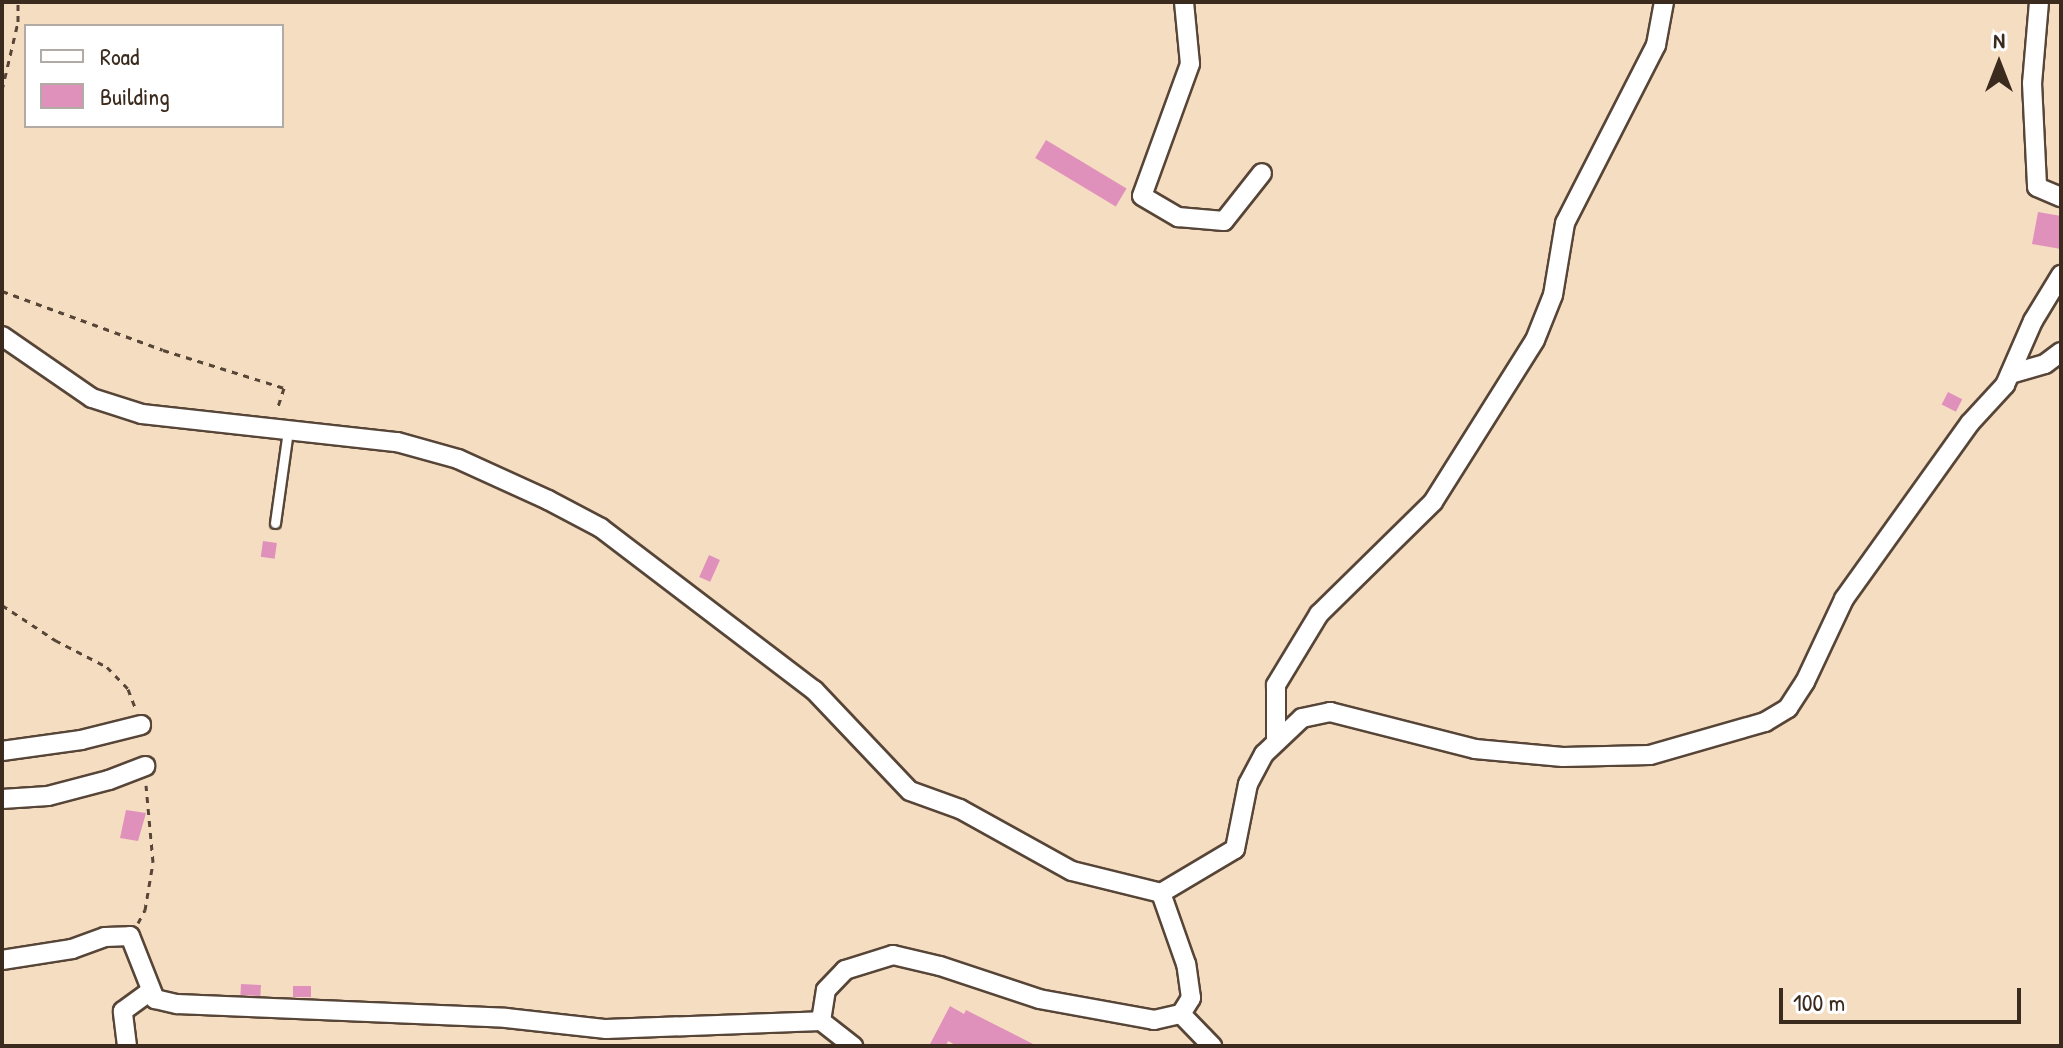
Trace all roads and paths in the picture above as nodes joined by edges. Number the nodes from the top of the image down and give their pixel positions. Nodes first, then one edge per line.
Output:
1 (18, 2) edge
2 (1184, 2) edge
3 (1664, 2) edge
4 (2039, 2) edge
5 (2, 90) edge
6 (1262, 173) dead end
7 (2061, 197) edge
8 (2061, 275) edge
9 (2, 291) edge
10 (2, 336) edge
11 (2061, 352) edge
12 (2010, 374) junction
13 (279, 430) junction
14 (275, 523) dead end
15 (141, 725) dead end
16 (1276, 742) junction
17 (2, 751) edge
18 (145, 766) dead end
19 (2, 799) edge
20 (1161, 893) junction
21 (2, 960) edge
22 (151, 991) junction
23 (1181, 1014) junction
24 (821, 1021) junction
25 (127, 1046) edge
26 (853, 1046) edge
27 (1212, 1046) edge

1 - 5 path
2 - 6 street
3 - 16 street
4 - 7 street
8 - 12 street
9 - 13 path
10 - 13 street
11 - 12 street
12 - 16 street
13 - 14 lane
13 - 20 street
15 - 17 street
16 - 20 street
18 - 19 street
20 - 23 street
21 - 22 street
22 - 24 street
22 - 25 street
23 - 24 street
23 - 27 street
24 - 26 street

